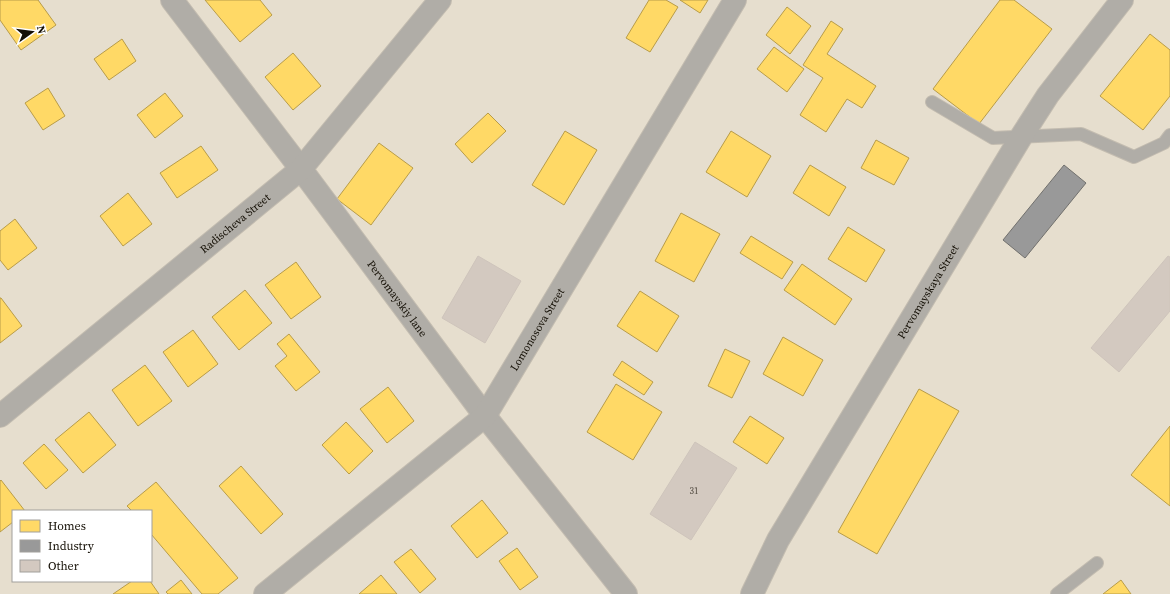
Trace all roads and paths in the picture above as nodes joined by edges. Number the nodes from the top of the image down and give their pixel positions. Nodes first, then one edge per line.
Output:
1 (172, 0) edge
2 (440, 0) edge
3 (734, 0) edge
4 (1122, 0) edge
5 (932, 102) dead end
6 (1170, 136) edge
7 (1021, 137) junction
8 (301, 169) junction
9 (0, 416) edge
10 (485, 416) junction
11 (1097, 563) dead end
12 (265, 594) edge
13 (626, 594) edge
14 (752, 594) edge
15 (1057, 594) edge

1 - 8 street, Pervomayskiy lane
2 - 8 street, Radischeva Street
3 - 10 street, Lomonosova Street
4 - 7 street, Pervomayskaya Street
5 - 7 lane
6 - 7 lane
7 - 14 street, Pervomayskaya Street
8 - 9 street, Radischeva Street
8 - 10 street, Pervomayskiy lane
10 - 12 street, Lomonosova Street
10 - 13 street, Pervomayskiy lane
11 - 15 lane

